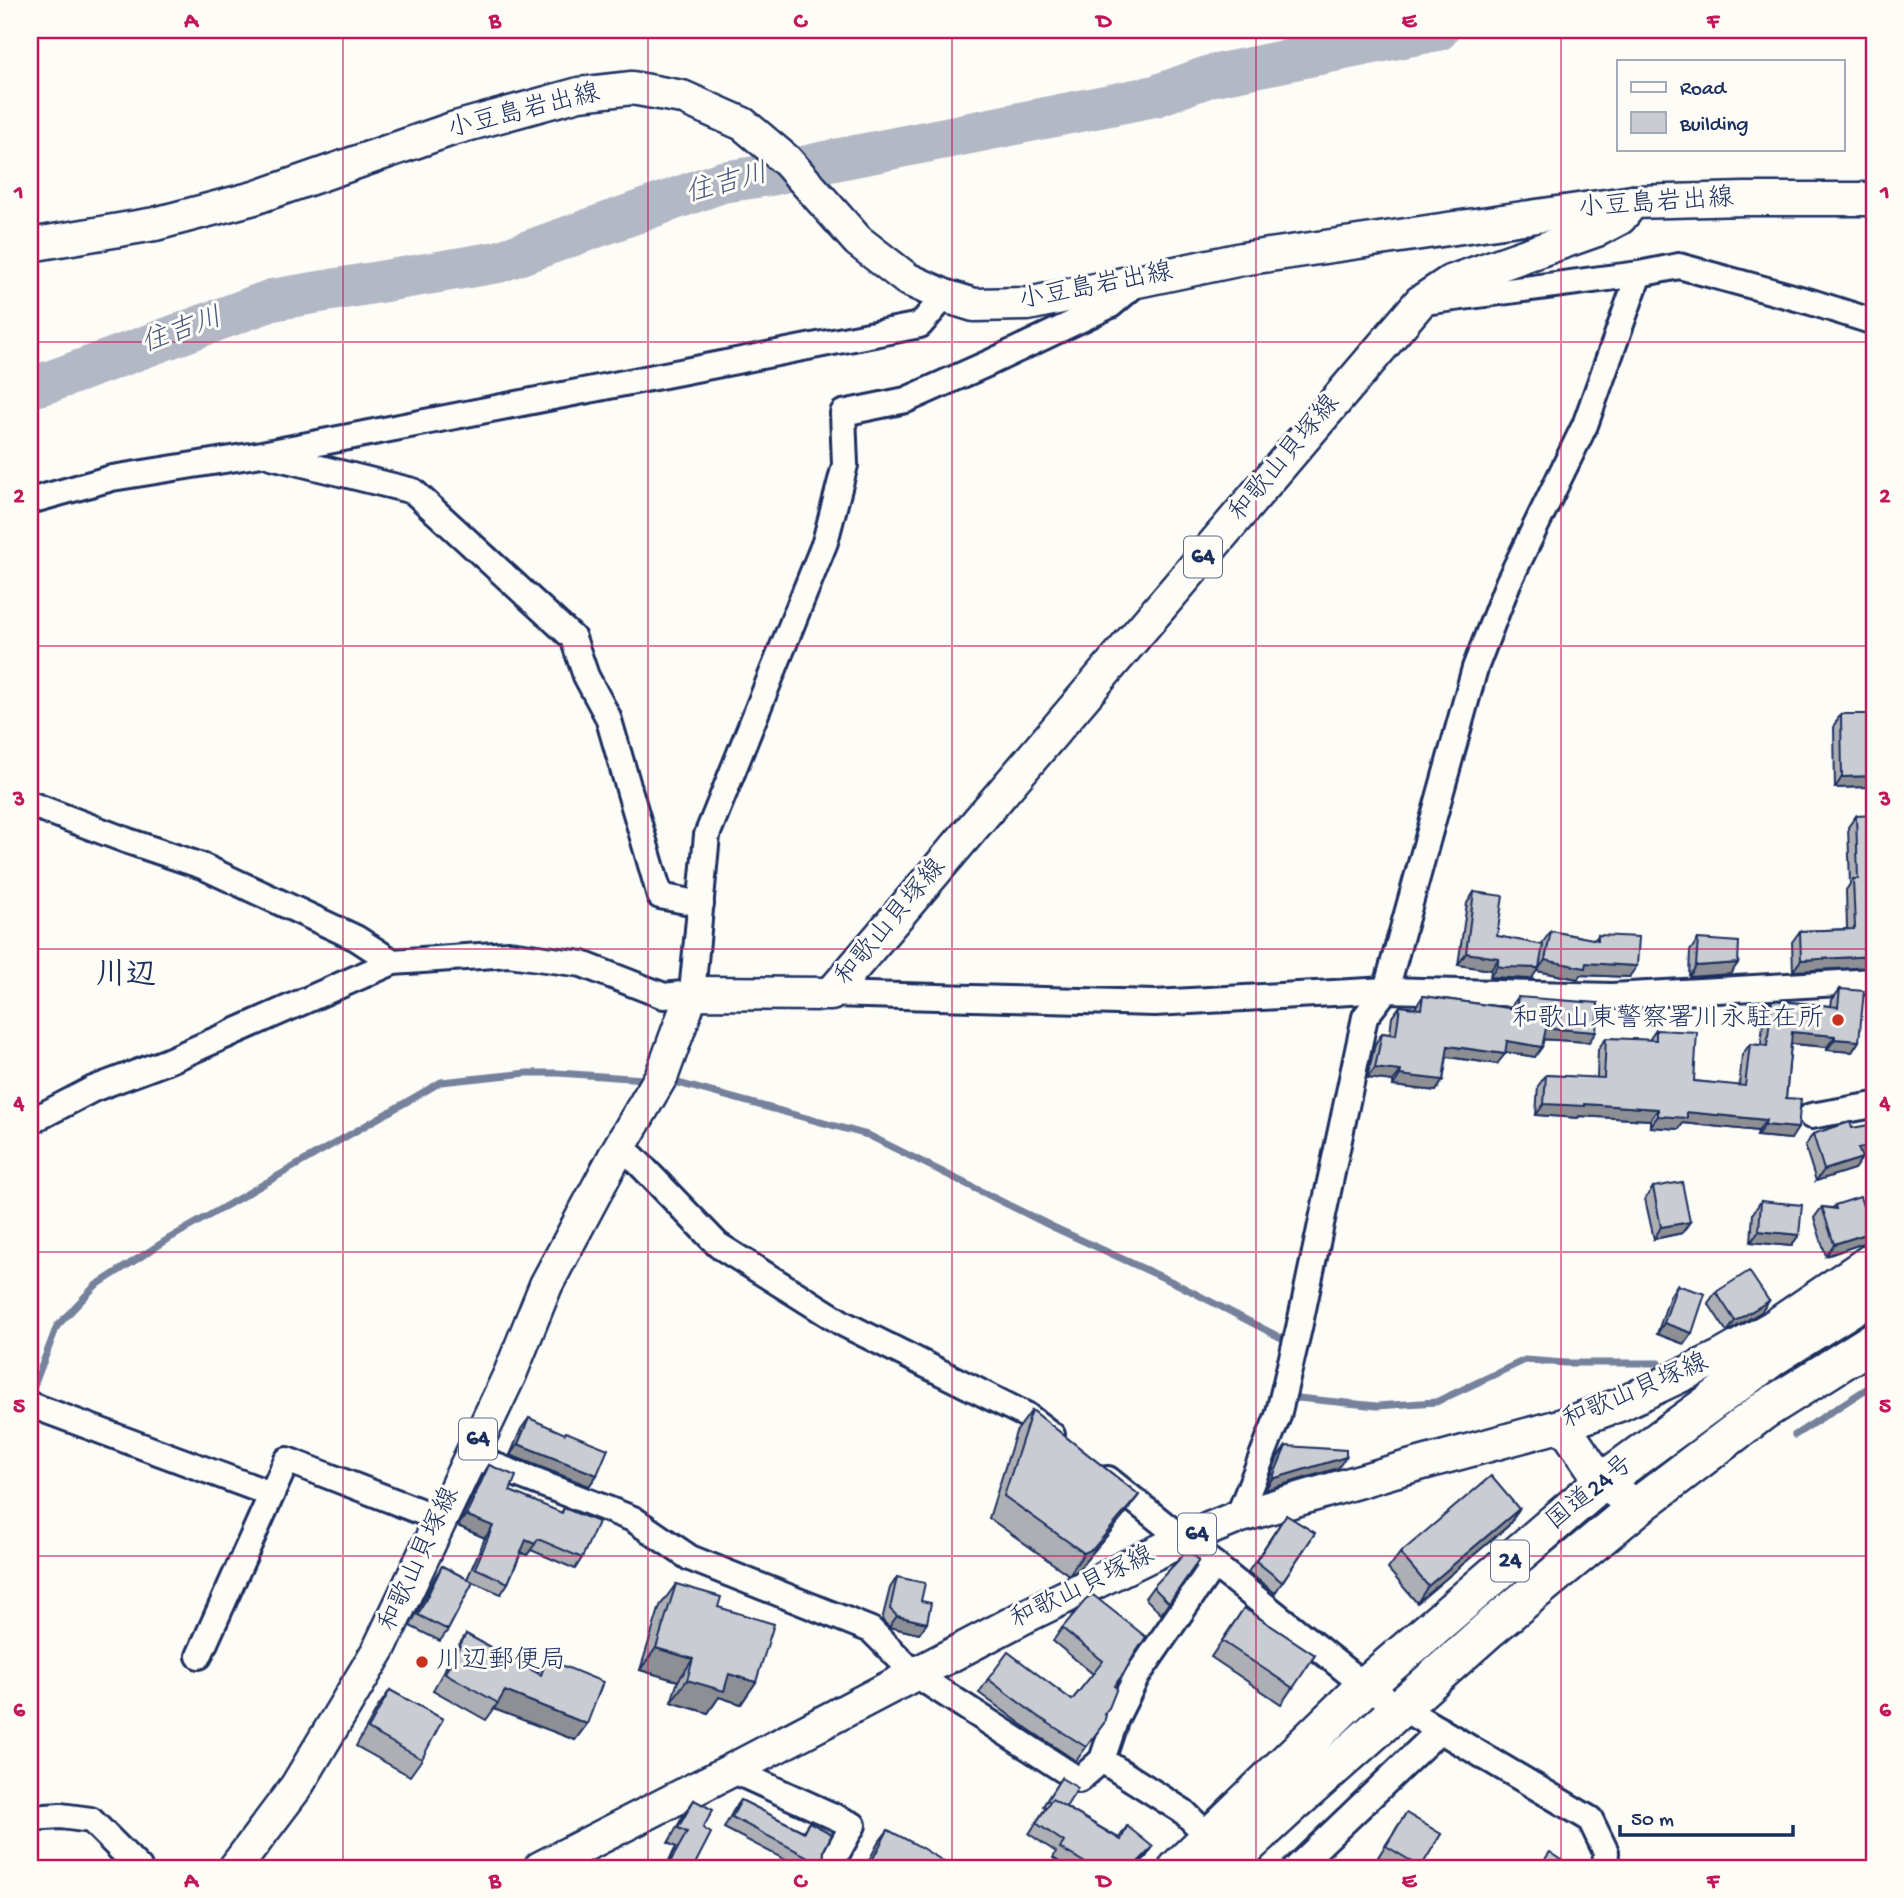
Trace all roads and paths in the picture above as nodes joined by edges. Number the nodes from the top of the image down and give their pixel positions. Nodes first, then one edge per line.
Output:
1 (1874, 199) edge
2 (1633, 202) junction
3 (30, 245) edge
4 (1639, 274) junction
5 (1141, 280) junction
6 (944, 296) junction
7 (1420, 302) junction
8 (1874, 322) edge
9 (262, 454) junction
10 (30, 500) edge
11 (30, 804) edge
12 (701, 904) junction
13 (393, 962) junction
14 (1874, 981) edge
15 (1386, 990) junction
16 (692, 993) junction
17 (831, 994) junction
18 (1874, 1105) edge
19 (1811, 1116) dead end
20 (30, 1122) edge
21 (618, 1150) junction
22 (1874, 1258) edge
23 (1874, 1293) edge
24 (1874, 1341) edge
25 (30, 1408) edge
26 (1563, 1425) junction
27 (1068, 1448) edge
28 (470, 1456) junction
29 (1089, 1465) edge
30 (1602, 1482) junction
31 (271, 1494) junction
32 (1637, 1507) junction
33 (1238, 1517) junction
34 (440, 1519) junction
35 (1184, 1539) junction
36 (1214, 1564) junction
37 (199, 1656) dead end
38 (916, 1675) junction
39 (1365, 1686) junction
40 (1401, 1707) junction
41 (1440, 1730) junction
42 (1102, 1760) junction
43 (732, 1770) junction
44 (30, 1818) edge
45 (1230, 1857) edge
46 (139, 1868) edge
47 (235, 1868) edge
48 (540, 1868) edge
49 (830, 1868) edge
50 (1178, 1868) edge
51 (1296, 1868) edge
52 (1605, 1868) edge

1 - 2 main road, 小豆島岩出線
2 - 5 main road, 小豆島岩出線
2 - 7 main road, 和歌山貝塚線 / 64
3 - 6 main road, 小豆島岩出線
4 - 7 street
4 - 8 street
4 - 15 street
5 - 6 main road, 小豆島岩出線
5 - 12 street
6 - 9 street
7 - 17 main road, 和歌山貝塚線 / 64
9 - 10 street
9 - 12 street
11 - 13 street
12 - 16 street
13 - 16 street
13 - 20 street
14 - 15 street
15 - 17 street
15 - 33 street
16 - 17 main road, 和歌山貝塚線
16 - 21 main road, 和歌山貝塚線 / 64
18 - 19 street
21 - 27 street
21 - 28 main road, 和歌山貝塚線 / 64
22 - 26 main road, 和歌山貝塚線 / 64
23 - 30 highway, 国道24号 / 24
24 - 32 highway, 国道24号 / 24
25 - 31 street
26 - 30 main road
26 - 33 main road, 和歌山貝塚線 / 64
28 - 34 main road, 和歌山貝塚線 / 64
28 - 38 street
29 - 35 street
30 - 32 main road
30 - 39 highway, 国道24号 / 24
31 - 34 street
31 - 37 street
32 - 40 highway, 国道24号 / 24
33 - 35 main road, 和歌山貝塚線 / 64
34 - 47 main road, 和歌山貝塚線 / 64
35 - 36 street
35 - 38 main road, 和歌山貝塚線 / 64
36 - 39 street
36 - 42 street
38 - 42 street
38 - 43 main road, 和歌山貝塚線 / 64
39 - 40 street
39 - 45 highway, 国道24号 / 24
40 - 41 street
40 - 45 highway, 国道24号 / 24
41 - 51 street
41 - 52 street
42 - 45 street
43 - 48 main road, 和歌山貝塚線 / 64
43 - 49 street
44 - 46 street
45 - 50 highway, 国道24号 / 24

